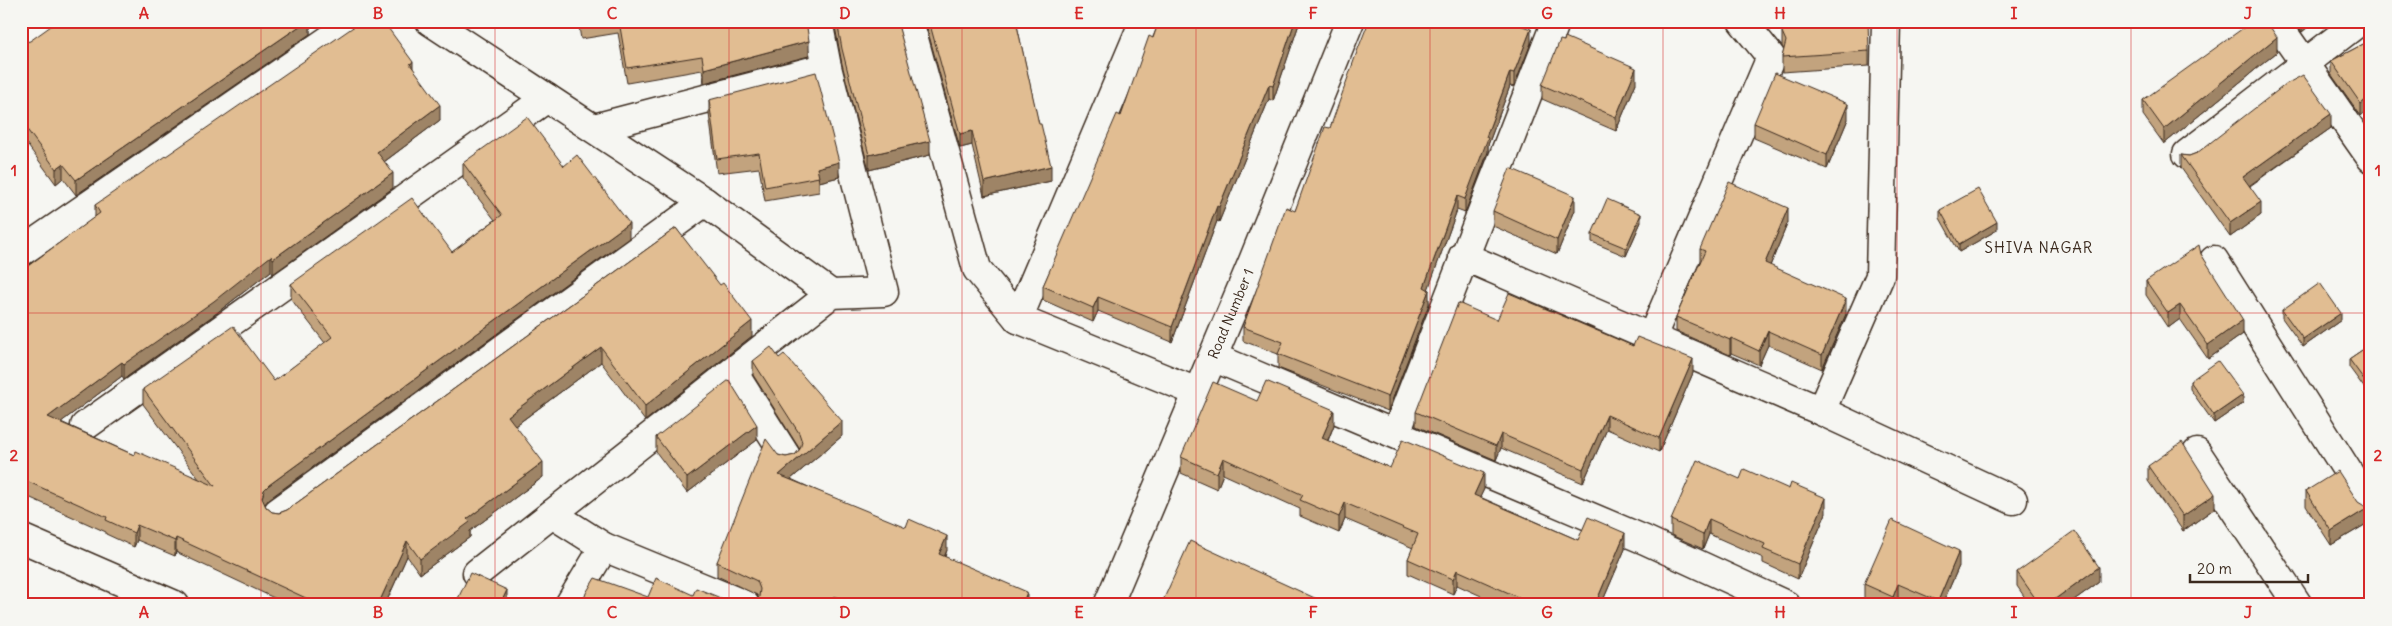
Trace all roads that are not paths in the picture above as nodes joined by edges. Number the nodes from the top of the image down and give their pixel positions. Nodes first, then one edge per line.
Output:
1 (53, 21) edge
2 (356, 21) edge
3 (430, 21) edge
4 (818, 21) edge
5 (909, 21) edge
6 (1144, 21) edge
7 (1350, 21) edge
8 (1556, 21) edge
9 (1742, 21) edge
10 (1886, 21) edge
11 (2275, 21) edge
12 (2360, 21) edge
13 (21, 43) edge
14 (2304, 63) junction
15 (827, 67) junction
16 (547, 98) junction
17 (594, 128) junction
18 (2187, 154) edge
19 (2371, 158) edge
20 (705, 202) junction
21 (21, 252) edge
22 (1463, 256) junction
23 (2214, 260) dead end
24 (831, 294) junction
25 (1018, 319) junction
26 (1651, 339) junction
27 (1213, 357) junction
28 (733, 372) junction
29 (1197, 392) junction
30 (1821, 411) junction
31 (85, 426) dead end
32 (1396, 433) junction
33 (2197, 453) dead end
34 (786, 456) edge
35 (2013, 500) dead end
36 (2371, 508) edge
37 (278, 512) edge
38 (552, 514) junction
39 (21, 538) edge
40 (604, 547) junction
41 (477, 573) dead end
42 (175, 605) edge
43 (569, 605) edge
44 (745, 605) edge
45 (1108, 605) edge
46 (1786, 605) edge
47 (2298, 605) edge

1 - 13 street
2 - 21 street
3 - 16 street
4 - 15 street
5 - 25 street
6 - 25 street
7 - 27 street, Road Number 1
8 - 22 street
9 - 26 street
10 - 30 street
11 - 14 street
12 - 14 street
14 - 18 street
14 - 19 street
15 - 17 street
15 - 24 street
16 - 17 street
16 - 31 street
17 - 20 street
20 - 24 street
20 - 37 street
22 - 26 street
22 - 32 street
23 - 36 street
24 - 28 street
25 - 29 street
26 - 30 street
27 - 29 street, Road Number 1
27 - 32 street
28 - 34 street
28 - 38 street
29 - 45 street, Road Number 1
30 - 35 street
32 - 46 street
33 - 47 street
38 - 40 street
38 - 41 street
39 - 42 street
40 - 43 street
40 - 44 street

